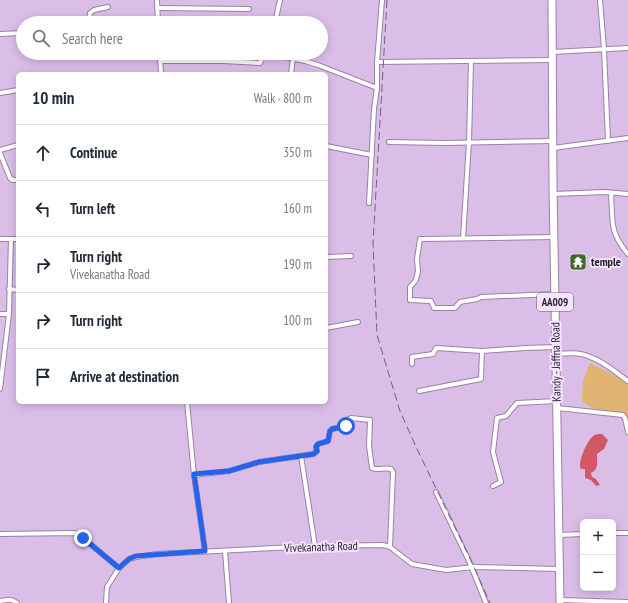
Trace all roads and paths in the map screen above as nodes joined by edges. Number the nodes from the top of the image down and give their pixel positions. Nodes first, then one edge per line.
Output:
1 (157, 0) edge
2 (280, 0) edge
3 (382, 0) edge
4 (552, 0) edge
5 (600, 0) edge
6 (108, 7) dead end
7 (157, 8) junction
8 (249, 9) dead end
9 (90, 16) edge
10 (158, 16) edge
11 (277, 16) edge
12 (16, 33) edge
13 (0, 34) edge
14 (628, 48) edge
15 (604, 49) junction
16 (552, 52) junction
17 (262, 60) edge
18 (293, 60) edge
19 (301, 60) edge
20 (552, 60) junction
21 (160, 61) joint
22 (471, 61) junction
23 (377, 62) junction
24 (161, 72) edge
25 (291, 72) edge
26 (378, 88) junction
27 (16, 90) edge
28 (0, 93) edge
29 (628, 138) edge
30 (608, 141) junction
31 (389, 142) dead end
32 (469, 142) junction
33 (553, 144) junction
34 (16, 146) edge
35 (328, 146) edge
36 (0, 150) edge
37 (0, 153) edge
38 (372, 155) junction
39 (16, 180) edge
40 (611, 193) junction
41 (553, 194) junction
42 (628, 194) edge
43 (369, 203) dead end
44 (554, 237) junction
45 (463, 238) junction
46 (0, 239) edge
47 (11, 239) junction
48 (16, 239) edge
49 (628, 254) edge
50 (352, 256) dead end
51 (328, 257) edge
52 (10, 289) junction
53 (16, 290) edge
54 (554, 294) junction
55 (0, 314) edge
56 (9, 314) junction
57 (358, 322) dead end
58 (328, 328) edge
59 (556, 350) junction
60 (482, 351) junction
61 (412, 364) dead end
62 (628, 382) edge
63 (0, 389) edge
64 (419, 391) dead end
65 (187, 404) edge
66 (557, 405) junction
67 (628, 432) edge
68 (301, 456) junction
69 (194, 474) junction
70 (493, 486) dead end
71 (436, 492) dead end
72 (616, 533) edge
73 (628, 533) edge
74 (0, 534) edge
75 (580, 534) edge
76 (559, 535) junction
77 (315, 546) junction
78 (390, 548) junction
79 (205, 551) junction
80 (225, 551) junction
81 (119, 568) junction
82 (472, 568) junction
83 (559, 569) junction
84 (0, 601) edge
85 (560, 602) edge
86 (628, 602) edge
87 (17, 603) edge
88 (106, 603) edge
89 (229, 603) edge
90 (486, 603) edge

1 - 7 street
2 - 11 street
3 - 23 street
4 - 16 highway, Kandy - Jaffna Road / AA009
5 - 15 street
6 - 9 street
7 - 8 street
7 - 10 street
12 - 13 street
14 - 15 street
15 - 16 street
15 - 30 street
16 - 20 highway, Kandy - Jaffna Road / AA009
17 - 21 street
18 - 25 street
19 - 26 street
20 - 22 street
20 - 33 highway, Kandy - Jaffna Road / AA009
21 - 24 street
22 - 23 street
22 - 32 street
23 - 26 street
26 - 38 street
27 - 28 street
29 - 30 street
30 - 33 street
31 - 32 street
32 - 33 street
32 - 45 street
33 - 41 highway, Kandy - Jaffna Road / AA009
34 - 36 street
35 - 38 street
37 - 39 street
38 - 43 street
40 - 41 street
40 - 42 street
40 - 49 street
41 - 44 highway, Kandy - Jaffna Road / AA009
44 - 45 street
44 - 54 highway, Kandy - Jaffna Road / AA009
45 - 54 street
46 - 47 street
47 - 48 street
47 - 52 street
50 - 51 street
52 - 53 street
52 - 56 street
54 - 59 highway, Kandy - Jaffna Road / AA009
55 - 56 street
56 - 63 street
57 - 58 street
59 - 60 street
59 - 62 street
59 - 66 highway, Kandy - Jaffna Road / AA009
60 - 61 street
60 - 64 street
65 - 69 street
66 - 67 street
66 - 70 street
66 - 76 highway, Kandy - Jaffna Road / AA009
68 - 69 street
68 - 77 street
68 - 78 street
69 - 79 street
71 - 82 street
72 - 73 street
74 - 81 street
75 - 76 street
76 - 83 highway, Kandy - Jaffna Road / AA009
77 - 78 street, Vivekanatha Road
77 - 80 street, Vivekanatha Road
78 - 82 street
79 - 80 street, Vivekanatha Road
79 - 81 street, Vivekanatha Road
80 - 89 street
81 - 88 street, Vivekanatha Road
82 - 83 street
82 - 90 street
83 - 85 highway, Kandy - Jaffna Road / AA009
84 - 87 street
85 - 86 street

